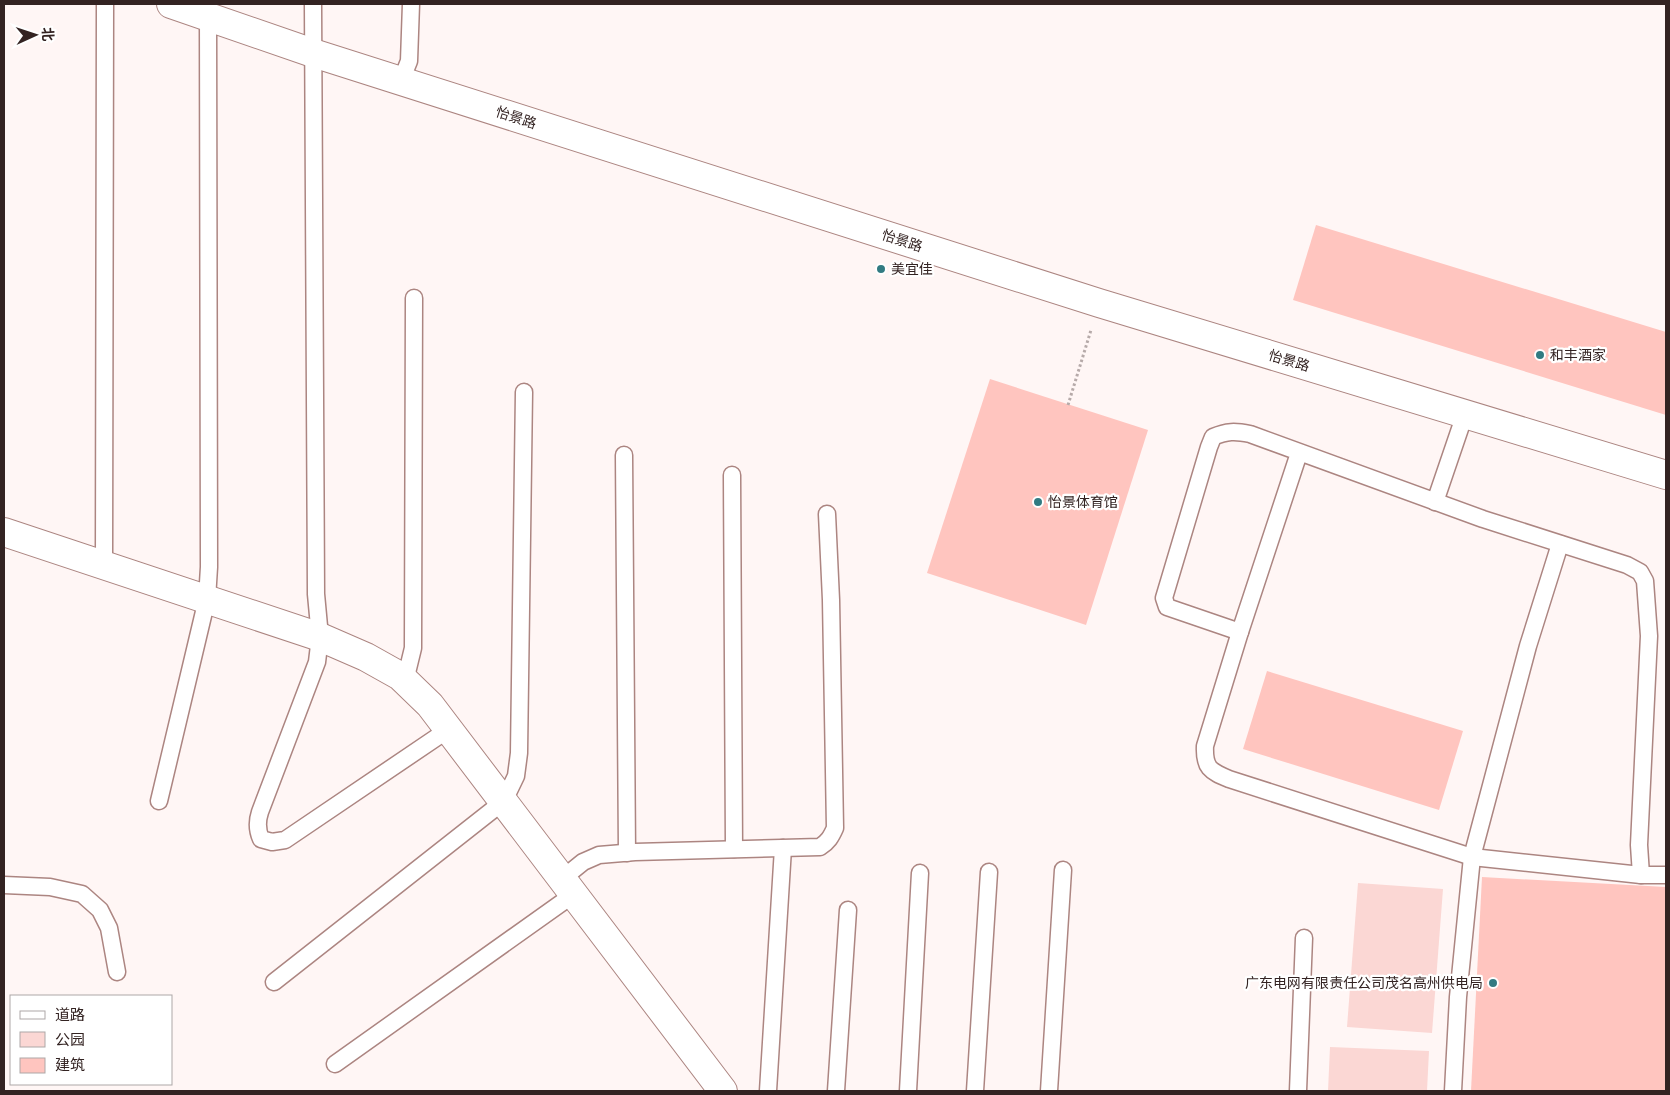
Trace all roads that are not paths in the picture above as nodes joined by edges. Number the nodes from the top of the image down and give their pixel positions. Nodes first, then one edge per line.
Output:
1 (105, 4) edge
2 (170, 4) edge
3 (313, 4) edge
4 (411, 4) edge
5 (208, 10) edge
6 (313, 53) junction
7 (401, 81) junction
8 (414, 298) dead end
9 (524, 392) dead end
10 (1465, 414) junction
11 (1299, 453) junction
12 (624, 455) dead end
13 (732, 475) dead end
14 (1666, 475) edge
15 (1435, 502) junction
16 (826, 514) dead end
17 (4, 532) edge
18 (1560, 544) junction
19 (104, 565) junction
20 (206, 599) junction
21 (1240, 632) junction
22 (320, 637) junction
23 (405, 681) junction
24 (449, 729) junction
25 (159, 801) dead end
26 (504, 801) junction
27 (783, 848) junction
28 (734, 849) junction
29 (627, 853) junction
30 (1472, 857) junction
31 (1063, 870) dead end
32 (990, 872) dead end
33 (920, 873) dead end
34 (1641, 875) junction
35 (1666, 875) edge
36 (4, 885) edge
37 (568, 886) junction
38 (848, 910) dead end
39 (1304, 938) dead end
40 (117, 972) dead end
41 (274, 982) dead end
42 (335, 1064) dead end
43 (722, 1091) edge
44 (768, 1091) edge
45 (836, 1091) edge
46 (908, 1091) edge
47 (975, 1091) edge
48 (1049, 1091) edge
49 (1298, 1091) edge
50 (1453, 1091) edge

1 - 19 lane
2 - 5 street, 怡景路
3 - 6 lane
4 - 7 lane
5 - 6 street, 怡景路
5 - 20 lane
6 - 7 street, 怡景路
6 - 22 lane
7 - 10 street, 怡景路
8 - 23 lane
9 - 26 lane
10 - 14 street, 怡景路
10 - 15 lane
11 - 15 lane
11 - 21 lane
11 - 21 lane
12 - 29 lane
13 - 28 lane
15 - 18 lane
16 - 27 lane
17 - 19 street
18 - 30 lane
18 - 34 lane
19 - 20 street
20 - 22 street
20 - 25 lane
21 - 30 lane
22 - 23 street
22 - 24 lane
23 - 24 street
24 - 26 street
26 - 37 street
26 - 41 lane
27 - 28 lane
27 - 44 lane
28 - 29 lane
29 - 37 lane
30 - 34 lane
30 - 50 lane
31 - 48 lane
32 - 47 lane
33 - 46 lane
34 - 35 lane
36 - 40 lane
37 - 42 lane
37 - 43 street
38 - 45 lane
39 - 49 lane

